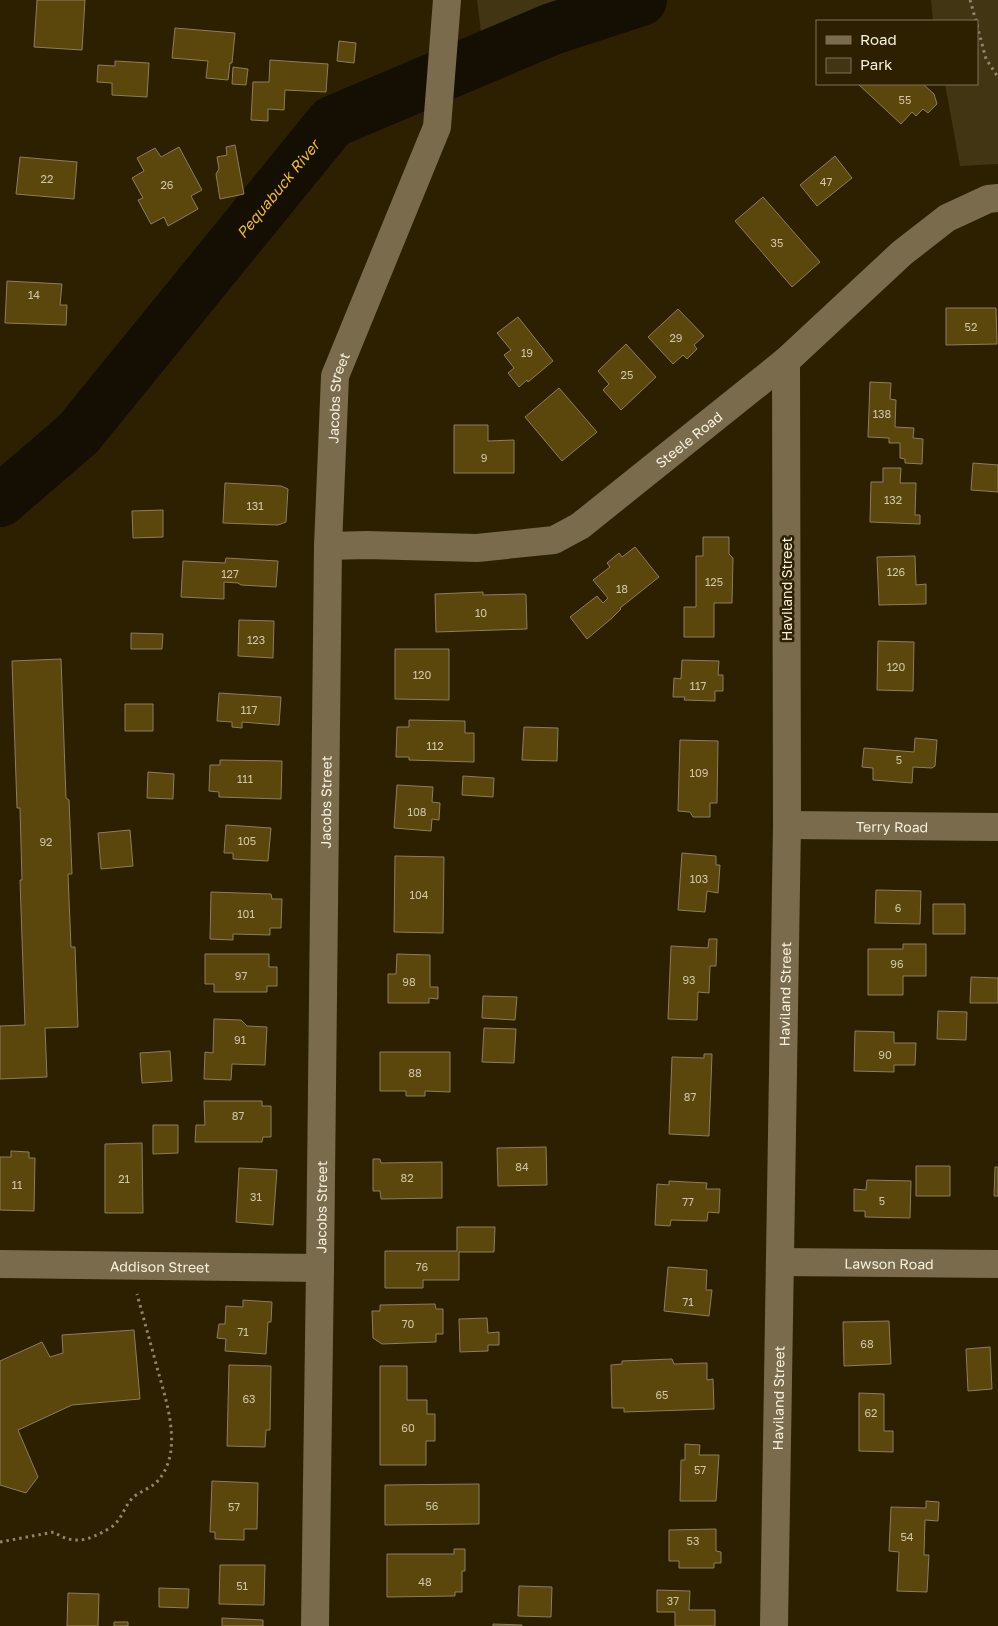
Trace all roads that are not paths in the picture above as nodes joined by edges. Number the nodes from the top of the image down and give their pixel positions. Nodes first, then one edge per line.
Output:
1 (447, 0) edge
2 (998, 198) edge
3 (786, 361) junction
4 (328, 546) junction
5 (787, 825) junction
6 (998, 827) edge
7 (780, 1262) junction
8 (0, 1264) edge
9 (998, 1264) edge
10 (320, 1268) junction
11 (315, 1626) edge
12 (774, 1626) edge

1 - 4 street, Jacobs Street
2 - 3 street, Steele Road
3 - 4 street, Steele Road
3 - 5 street, Haviland Street
4 - 10 street, Jacobs Street
5 - 6 street, Terry Road
5 - 7 street, Haviland Street
7 - 9 street, Lawson Road
7 - 12 street, Haviland Street
8 - 10 street, Addison Street
10 - 11 street, Jacobs Street

